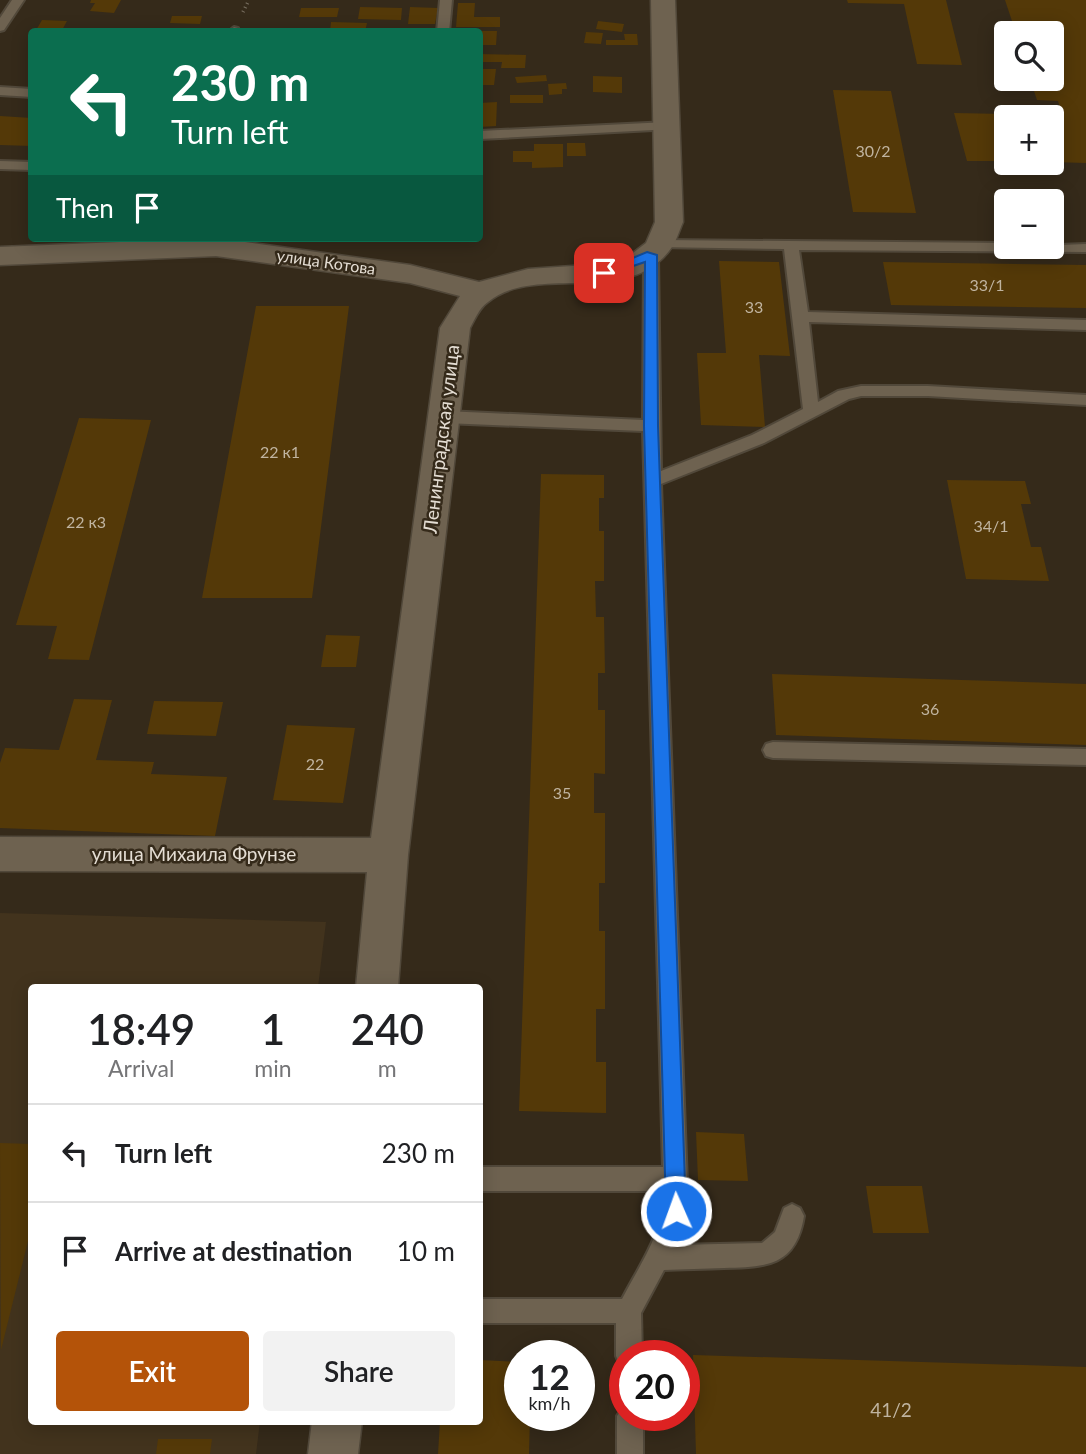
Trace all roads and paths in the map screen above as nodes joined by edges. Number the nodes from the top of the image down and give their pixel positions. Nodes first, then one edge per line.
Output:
1 (18, 0) edge
2 (446, 0) edge
3 (663, 0) edge
4 (0, 27) edge
5 (443, 28) edge
6 (0, 91) edge
7 (28, 93) edge
8 (668, 126) junction
9 (483, 135) edge
10 (0, 165) edge
11 (28, 166) edge
12 (217, 242) edge
13 (791, 245) junction
14 (1086, 248) edge
15 (657, 249) junction
16 (0, 256) edge
17 (482, 292) junction
18 (802, 317) junction
19 (1086, 326) edge
20 (1086, 400) edge
21 (811, 413) junction
22 (445, 417) junction
23 (651, 426) junction
24 (653, 481) junction
25 (773, 750) dead end
26 (1086, 757) edge
27 (0, 854) edge
28 (388, 855) junction
29 (377, 984) edge
30 (483, 1179) edge
31 (675, 1180) junction
32 (792, 1216) dead end
33 (656, 1258) junction
34 (483, 1311) edge
35 (629, 1311) junction
36 (629, 1340) edge
37 (337, 1425) edge
38 (630, 1431) edge
39 (333, 1454) edge
40 (630, 1454) edge

1 - 4 lane
2 - 5 lane
3 - 8 street
6 - 7 lane
8 - 9 lane
8 - 15 street
10 - 11 lane
12 - 16 street, улица Котова
12 - 17 street, улица Котова
13 - 14 lane
13 - 15 lane
13 - 18 lane
15 - 17 street
15 - 23 lane
17 - 22 street, Ленинградская улица
18 - 19 lane
18 - 21 lane
20 - 21 lane
21 - 24 lane
22 - 23 lane
22 - 28 street, Ленинградская улица
23 - 24 lane
24 - 31 lane
25 - 26 lane
27 - 28 street, улица Михаила Фрунзе
28 - 29 street, Ленинградская улица
30 - 31 lane
31 - 33 lane
32 - 33 lane
33 - 35 lane
34 - 35 lane
35 - 36 lane
37 - 39 street
38 - 40 lane

